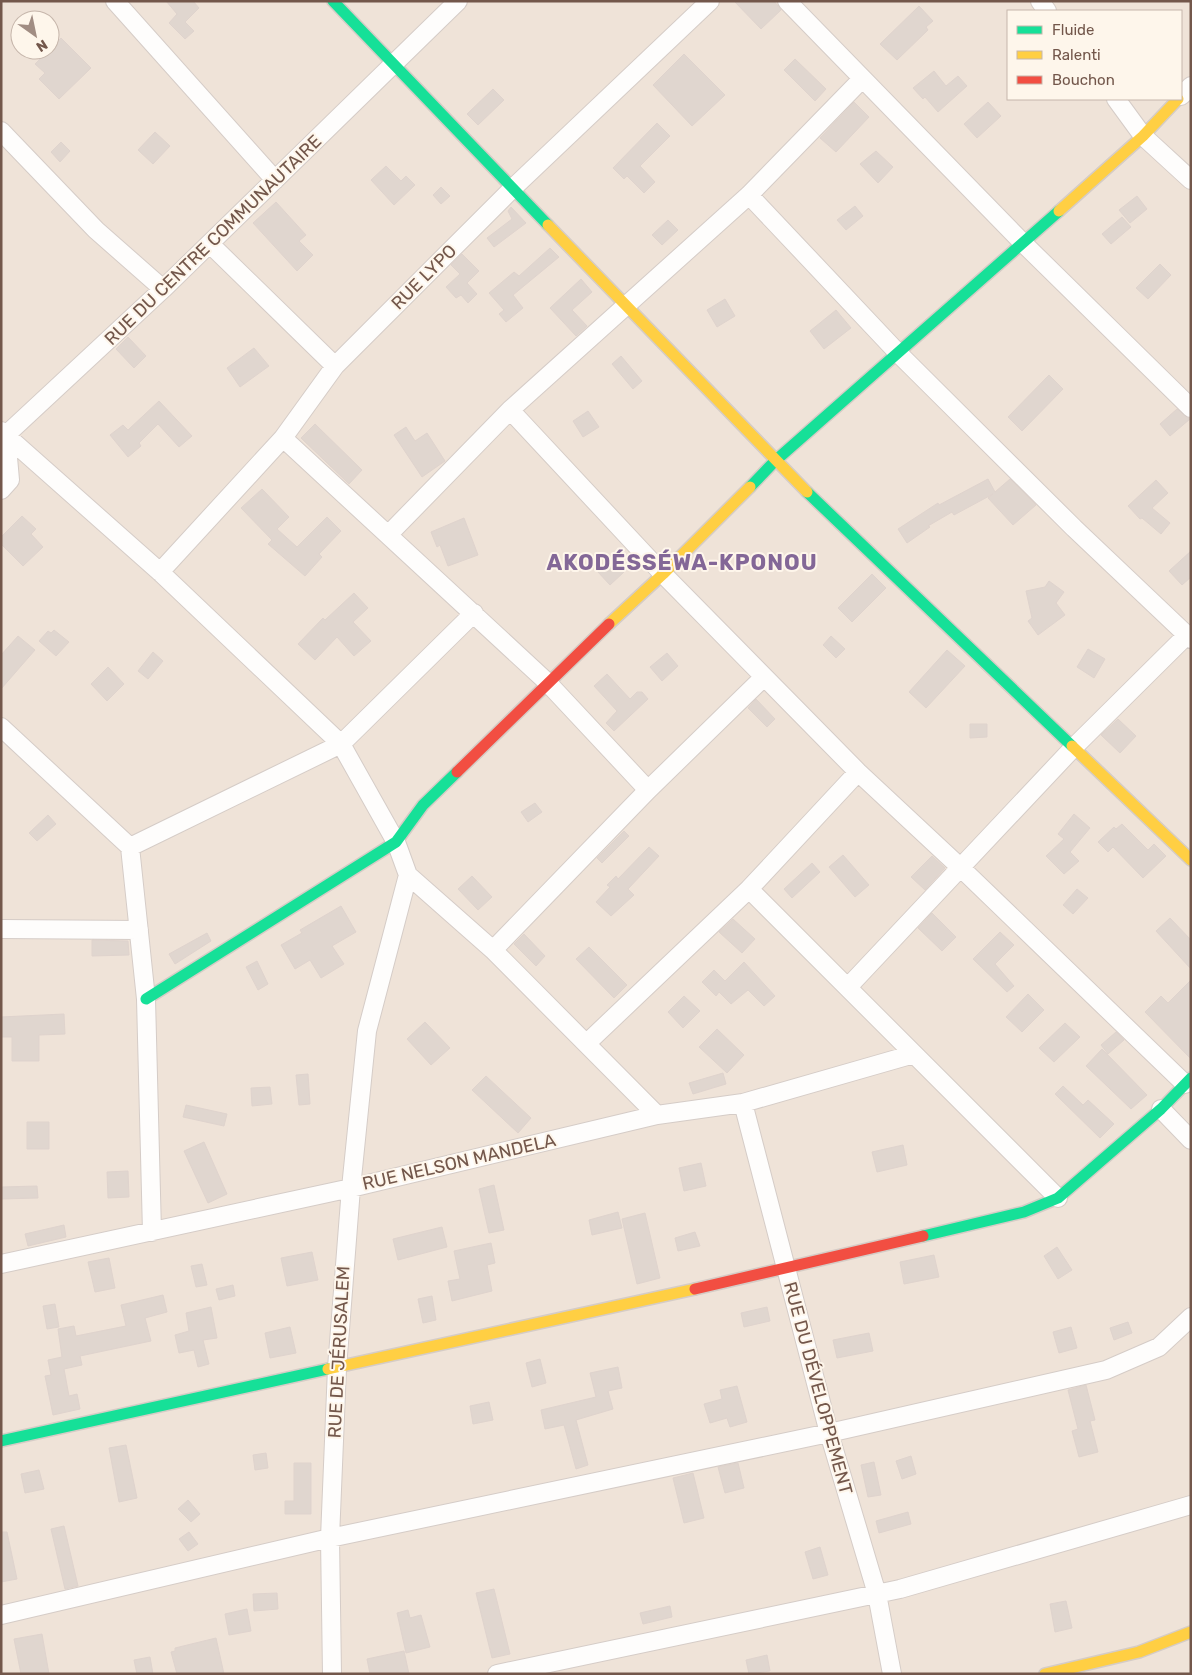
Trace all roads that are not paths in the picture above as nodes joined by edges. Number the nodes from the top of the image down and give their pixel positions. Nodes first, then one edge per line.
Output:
1 (115, 1) edge
2 (333, 1) edge
3 (458, 1) edge
4 (710, 1) edge
5 (787, 1) edge
6 (394, 64) junction
7 (862, 79) junction
8 (1191, 86) edge
9 (1182, 96) edge
10 (1117, 100) edge
11 (1178, 100) edge
12 (1, 131) edge
13 (1142, 136) junction
14 (275, 180) junction
15 (1191, 180) edge
16 (513, 188) junction
17 (749, 196) junction
18 (1022, 242) junction
19 (210, 244) junction
20 (163, 289) junction
21 (627, 307) junction
22 (899, 354) junction
23 (335, 366) junction
24 (1191, 408) edge
25 (510, 410) junction
26 (4, 433) edge
27 (283, 438) junction
28 (775, 461) junction
29 (1, 490) edge
30 (388, 535) junction
31 (160, 572) junction
32 (663, 574) junction
33 (474, 613) junction
34 (1189, 637) edge
35 (764, 677) junction
36 (547, 682) junction
37 (1, 727) edge
38 (341, 744) junction
39 (1074, 747) junction
40 (858, 772) junction
41 (648, 790) junction
42 (396, 842) junction
43 (130, 847) junction
44 (1191, 860) edge
45 (961, 868) junction
46 (408, 876) junction
47 (749, 889) junction
48 (1, 929) edge
49 (138, 930) junction
50 (493, 950) junction
51 (848, 987) junction
52 (146, 999) junction
53 (587, 1042) junction
54 (914, 1054) junction
55 (1188, 1081) edge
56 (743, 1103) junction
57 (1161, 1109) junction
58 (657, 1115) junction
59 (1191, 1140) edge
60 (351, 1188) junction
61 (1058, 1198) junction
62 (152, 1232) junction
63 (1, 1264) edge
64 (785, 1269) junction
65 (1191, 1317) edge
66 (337, 1368) junction
67 (829, 1433) junction
68 (1, 1441) edge
69 (1191, 1505) edge
70 (330, 1538) junction
71 (876, 1594) junction
72 (1, 1615) edge
73 (1191, 1632) edge
74 (332, 1674) edge
75 (497, 1674) edge
76 (892, 1674) edge
77 (1045, 1674) edge

1 - 14 street
2 - 6 street
3 - 6 street, RUE DU CENTRE COMMUNAUTAIRE
4 - 16 street, RUE LYPO
5 - 7 street
6 - 14 street, RUE DU CENTRE COMMUNAUTAIRE
6 - 16 street
7 - 17 street
7 - 18 street
8 - 9 street
10 - 13 street
11 - 13 street
12 - 20 street
13 - 15 street
13 - 18 street
14 - 19 street, RUE DU CENTRE COMMUNAUTAIRE
16 - 21 street
16 - 23 street, RUE LYPO
17 - 21 street
17 - 22 street
18 - 22 street
18 - 24 street
19 - 20 street, RUE DU CENTRE COMMUNAUTAIRE
19 - 23 street
20 - 26 street, RUE DU CENTRE COMMUNAUTAIRE
21 - 25 street
21 - 28 street
22 - 28 street
22 - 34 street
23 - 27 street, RUE LYPO
25 - 30 street
25 - 32 street
26 - 29 street
26 - 31 street
27 - 30 street
27 - 31 street, RUE LYPO
28 - 32 street
28 - 39 street
30 - 33 street
31 - 38 street
32 - 35 street
32 - 36 street
33 - 36 street
33 - 38 street
34 - 39 street
35 - 40 street
35 - 41 street
36 - 41 street
36 - 42 street
37 - 43 street
38 - 42 street
38 - 43 street
39 - 44 street
39 - 45 street
40 - 45 street
40 - 47 street
41 - 50 street
42 - 46 street
42 - 52 street
43 - 49 street
45 - 51 street
45 - 55 street
46 - 50 street
46 - 60 street, RUE DE JÉRUSALEM
47 - 51 street
47 - 53 street
48 - 49 street
49 - 52 street
50 - 53 street
51 - 54 street
52 - 62 street
53 - 58 street
54 - 56 street, RUE NELSON MANDELA
54 - 61 street
55 - 57 street
56 - 58 street, RUE NELSON MANDELA
56 - 64 street, RUE DU DÉVELOPPEMENT
57 - 59 street
57 - 61 street
58 - 60 street, RUE NELSON MANDELA
60 - 62 street, RUE NELSON MANDELA
60 - 66 street, RUE DE JÉRUSALEM
61 - 64 street
62 - 63 street, RUE NELSON MANDELA
64 - 66 street
64 - 67 street, RUE DU DÉVELOPPEMENT
65 - 67 street
66 - 68 street
66 - 70 street, RUE DE JÉRUSALEM
67 - 70 street
67 - 71 street, RUE DU DÉVELOPPEMENT
69 - 71 street
70 - 72 street
70 - 74 street, RUE DE JÉRUSALEM
71 - 75 street
71 - 76 street, RUE DU DÉVELOPPEMENT
73 - 77 street

